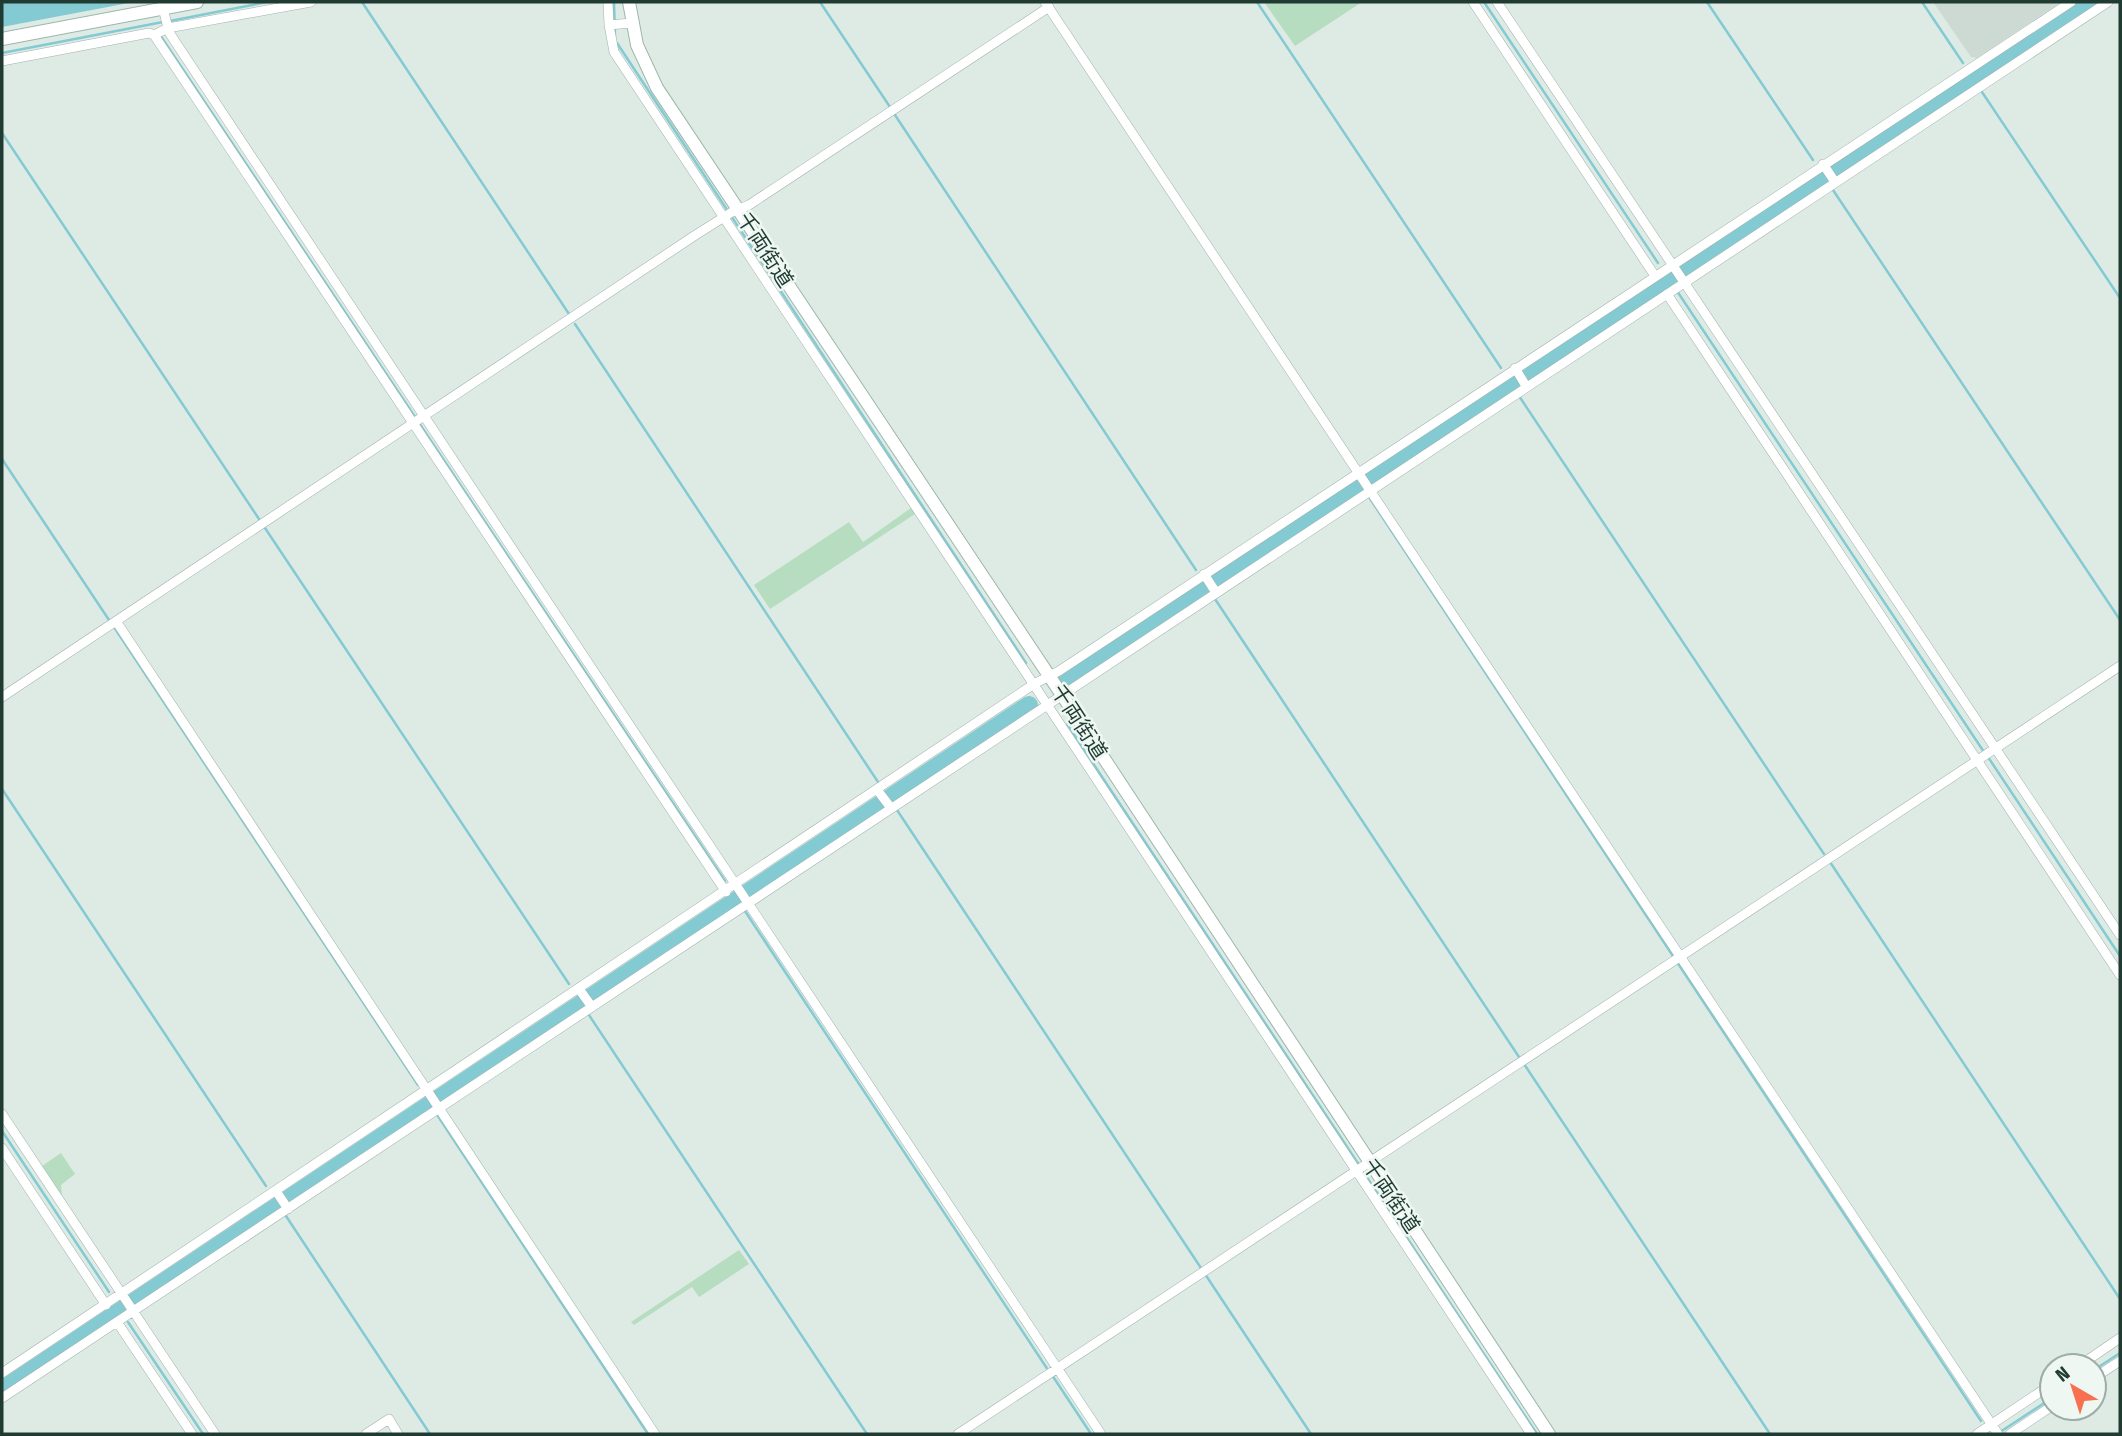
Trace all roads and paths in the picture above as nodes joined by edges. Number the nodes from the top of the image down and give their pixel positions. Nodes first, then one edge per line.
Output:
1 (197, 2) edge
2 (311, 2) edge
3 (608, 2) edge
4 (629, 2) edge
5 (1473, 2) edge
6 (1497, 2) edge
7 (2071, 2) edge
8 (2108, 2) edge
9 (1047, 4) edge
10 (161, 19) edge
11 (618, 24) junction
12 (1507, 36) junction
13 (2, 39) edge
14 (2, 61) edge
15 (1974, 69) junction
16 (1982, 82) dead end
17 (1825, 167) junction
18 (1834, 181) junction
19 (730, 213) junction
20 (1674, 266) junction
21 (1654, 276) junction
22 (1677, 286) junction
23 (1520, 383) junction
24 (417, 419) junction
25 (1360, 474) junction
26 (1370, 488) junction
27 (1205, 576) junction
28 (1214, 590) junction
29 (116, 621) junction
30 (2120, 666) edge
31 (1049, 676) junction
32 (1034, 684) junction
33 (1061, 694) junction
34 (2, 697) edge
35 (1047, 704) junction
36 (1987, 754) junction
37 (885, 801) junction
38 (738, 887) junction
39 (726, 892) junction
40 (745, 904) junction
41 (2120, 935) edge
42 (1679, 957) junction
43 (2120, 975) edge
44 (581, 992) junction
45 (589, 1008) junction
46 (435, 1104) junction
47 (2, 1114) edge
48 (2, 1148) edge
49 (1361, 1166) junction
50 (283, 1201) junction
51 (128, 1304) junction
52 (106, 1305) junction
53 (117, 1322) junction
54 (2120, 1338) edge
55 (2100, 1352) edge
56 (1053, 1372) junction
57 (2, 1373) edge
58 (2038, 1395) edge
59 (2, 1398) edge
60 (2038, 1415) edge
61 (1995, 1430) edge
62 (192, 1434) edge
63 (215, 1434) edge
64 (366, 1434) edge
65 (398, 1434) edge
66 (655, 1434) edge
67 (958, 1434) edge
68 (1101, 1434) edge
69 (1531, 1434) edge
70 (1549, 1434) edge
71 (1977, 1434) edge
72 (2010, 1434) edge

1 - 10 street
2 - 10 street
3 - 11 street
4 - 11 street, 千両街道
5 - 12 street
6 - 12 street
7 - 15 street
8 - 18 street
9 - 19 street
9 - 25 street
10 - 13 street
10 - 14 street
10 - 24 street
10 - 24 street
11 - 19 street, 千両街道
11 - 19 street
12 - 20 street
12 - 21 street
15 - 16 street
15 - 17 street
17 - 18 street
17 - 20 street
18 - 22 street
19 - 24 street
19 - 31 street, 千両街道
19 - 32 street
20 - 21 street
20 - 22 street
21 - 23 street
22 - 23 street
22 - 36 street
22 - 36 street
23 - 25 street
23 - 26 street
24 - 29 street
24 - 38 street
24 - 39 street
25 - 26 street
25 - 27 street
26 - 28 street
26 - 42 street
27 - 28 street
27 - 31 street
28 - 33 street
29 - 34 street
29 - 46 street
30 - 36 street
31 - 32 street
31 - 33 street, 千両街道
32 - 35 street
32 - 37 street
33 - 35 street
33 - 49 street, 千両街道
35 - 37 street
35 - 49 street
36 - 41 street
36 - 42 street
36 - 43 street
37 - 38 street
37 - 40 street
38 - 39 street
38 - 40 street
39 - 44 street
40 - 45 street
40 - 56 street
42 - 49 street
42 - 61 street
44 - 45 street
44 - 46 street
45 - 46 street
46 - 50 street
46 - 50 street
46 - 66 street
47 - 51 street
48 - 52 street
49 - 56 street
49 - 69 street
49 - 70 street, 千両街道
50 - 51 street
50 - 51 street
51 - 52 street
51 - 53 street
51 - 63 street
52 - 57 street
53 - 59 street
53 - 62 street
54 - 55 street
56 - 67 street
56 - 68 street
58 - 61 street
60 - 72 street
61 - 71 street
64 - 65 street

